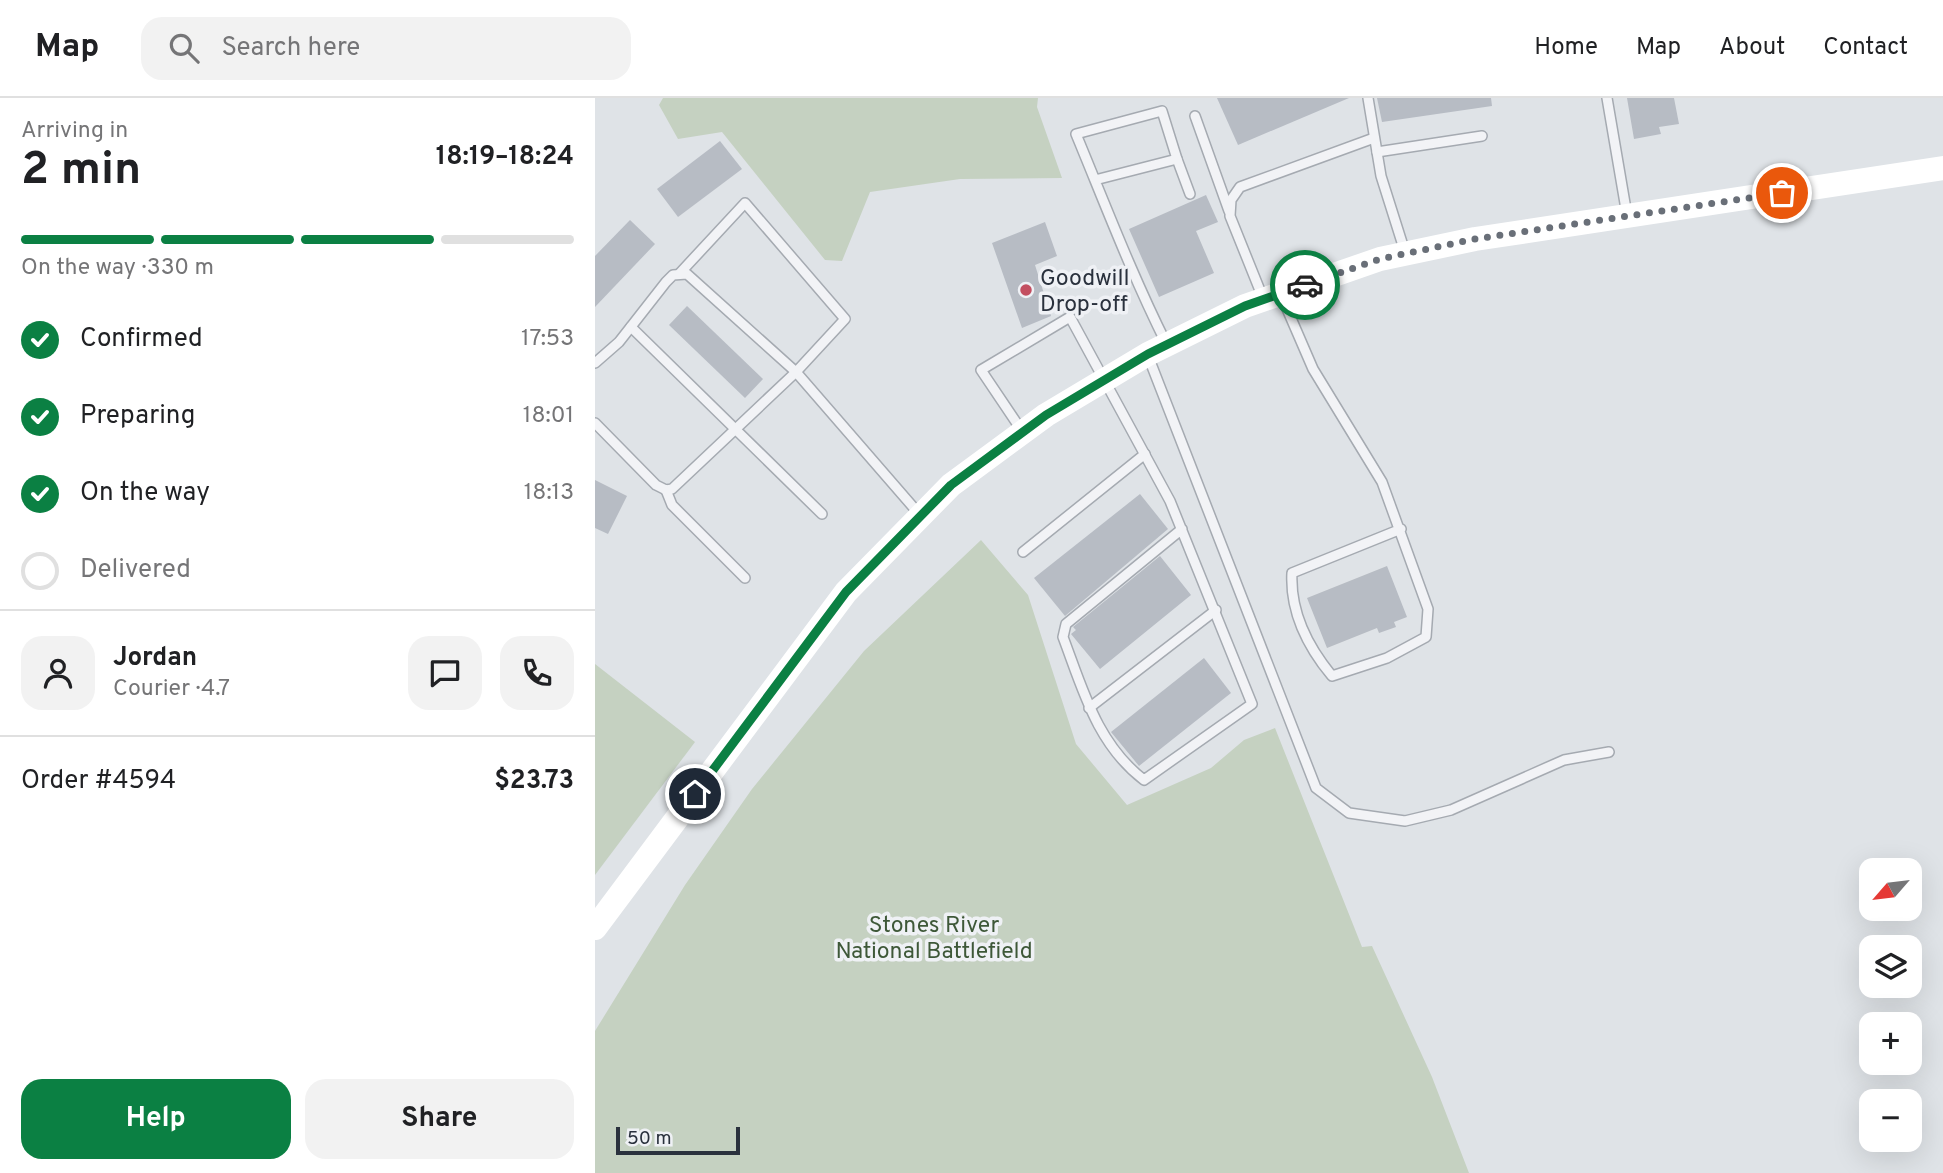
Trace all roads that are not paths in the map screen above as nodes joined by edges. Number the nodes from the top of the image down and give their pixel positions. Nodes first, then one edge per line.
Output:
1 (1368, 98) edge
2 (1607, 98) edge
3 (1195, 116) dead end
4 (1482, 136) dead end
5 (1374, 138) junction
6 (1377, 152) junction
7 (1177, 159) junction
8 (1943, 168) edge
9 (1095, 180) junction
10 (1190, 194) dead end
11 (1230, 216) junction
12 (1627, 216) junction
13 (1405, 254) junction
14 (680, 273) junction
15 (1272, 296) junction
16 (631, 327) junction
17 (1157, 349) junction
18 (595, 363) edge
19 (796, 372) junction
20 (1104, 380) junction
21 (595, 424) edge
22 (736, 429) junction
23 (1023, 432) junction
24 (1145, 454) junction
25 (666, 490) junction
26 (822, 514) dead end
27 (921, 516) junction
28 (1182, 528) junction
29 (1401, 529) junction
30 (1023, 552) dead end
31 (745, 578) dead end
32 (1216, 610) junction
33 (1090, 708) junction
34 (1609, 752) dead end
35 (595, 929) edge

1 - 5 lane
2 - 12 lane
3 - 11 lane
4 - 6 lane
5 - 6 lane
5 - 11 lane
6 - 13 lane
7 - 9 lane
7 - 9 lane
7 - 10 lane
8 - 12 main road
9 - 17 lane
11 - 15 lane
12 - 13 main road
13 - 15 main road
14 - 16 lane
14 - 19 lane
14 - 19 lane
15 - 17 main road
15 - 29 lane
16 - 18 lane
16 - 22 lane
17 - 20 main road
17 - 34 lane
19 - 22 lane
19 - 27 lane
20 - 23 main road
20 - 23 lane
20 - 24 lane
21 - 25 lane
22 - 25 lane
22 - 26 lane
23 - 27 main road
24 - 28 lane
24 - 30 lane
25 - 31 lane
27 - 35 main road
28 - 32 lane
28 - 33 lane
29 - 29 lane
32 - 33 lane
32 - 33 lane

